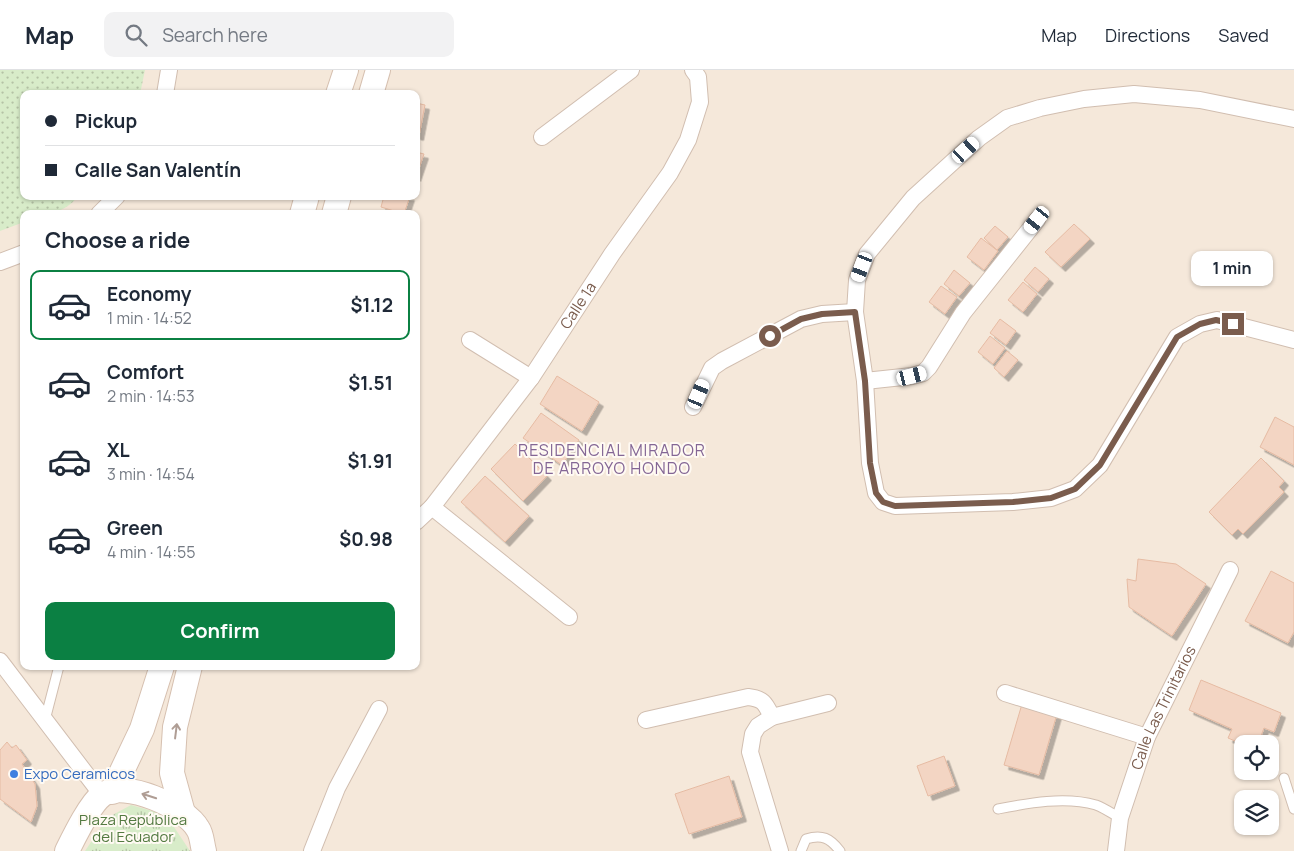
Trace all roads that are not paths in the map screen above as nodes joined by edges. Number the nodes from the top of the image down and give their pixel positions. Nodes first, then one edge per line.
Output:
1 (169, 70) edge
2 (346, 70) edge
3 (378, 70) edge
4 (631, 70) edge
5 (693, 70) edge
6 (166, 90) edge
7 (339, 90) edge
8 (372, 90) edge
9 (1294, 119) edge
10 (542, 137) dead end
11 (113, 200) edge
12 (102, 210) edge
13 (1037, 220) dead end
14 (20, 254) edge
15 (0, 262) edge
16 (855, 312) junction
17 (470, 340) dead end
18 (1294, 340) edge
19 (531, 378) junction
20 (865, 381) junction
21 (693, 407) dead end
22 (432, 507) junction
23 (420, 518) edge
24 (1230, 570) dead end
25 (570, 617) dead end
26 (0, 661) edge
27 (58, 670) edge
28 (161, 670) edge
29 (189, 670) edge
30 (1005, 693) dead end
31 (828, 703) dead end
32 (379, 709) dead end
33 (772, 717) junction
34 (45, 720) junction
35 (646, 720) dead end
36 (1147, 736) junction
37 (1284, 778) dead end
38 (107, 793) junction
39 (998, 809) dead end
40 (1294, 809) edge
41 (1120, 818) junction
42 (191, 821) junction
43 (67, 851) edge
44 (204, 851) edge
45 (221, 851) edge
46 (312, 851) edge
47 (780, 851) edge
48 (800, 851) edge
49 (840, 851) edge
50 (1116, 851) edge

1 - 6 street
2 - 7 main road
3 - 8 main road
4 - 10 street
5 - 19 street, Calle 1a
9 - 16 street
11 - 12 street
13 - 20 street
14 - 15 street
16 - 20 street
16 - 21 street
17 - 19 street
18 - 20 street
19 - 22 street, Calle 1a
22 - 23 street, Calle 1a
22 - 25 street
24 - 36 street, Calle Las Trinitarios
26 - 34 street
27 - 34 lane
28 - 38 main road
42 -> 29 main road
30 - 36 street
31 - 33 street
32 - 46 street
33 - 35 street
33 - 47 street
34 - 38 street
36 - 41 street, Calle Las Trinitarios
37 - 40 lane
42 -> 38 main road
38 - 43 main road
39 - 41 lane
41 - 50 street, Calle Las Trinitarios
42 - 44 main road
42 - 45 main road
48 - 49 lane

